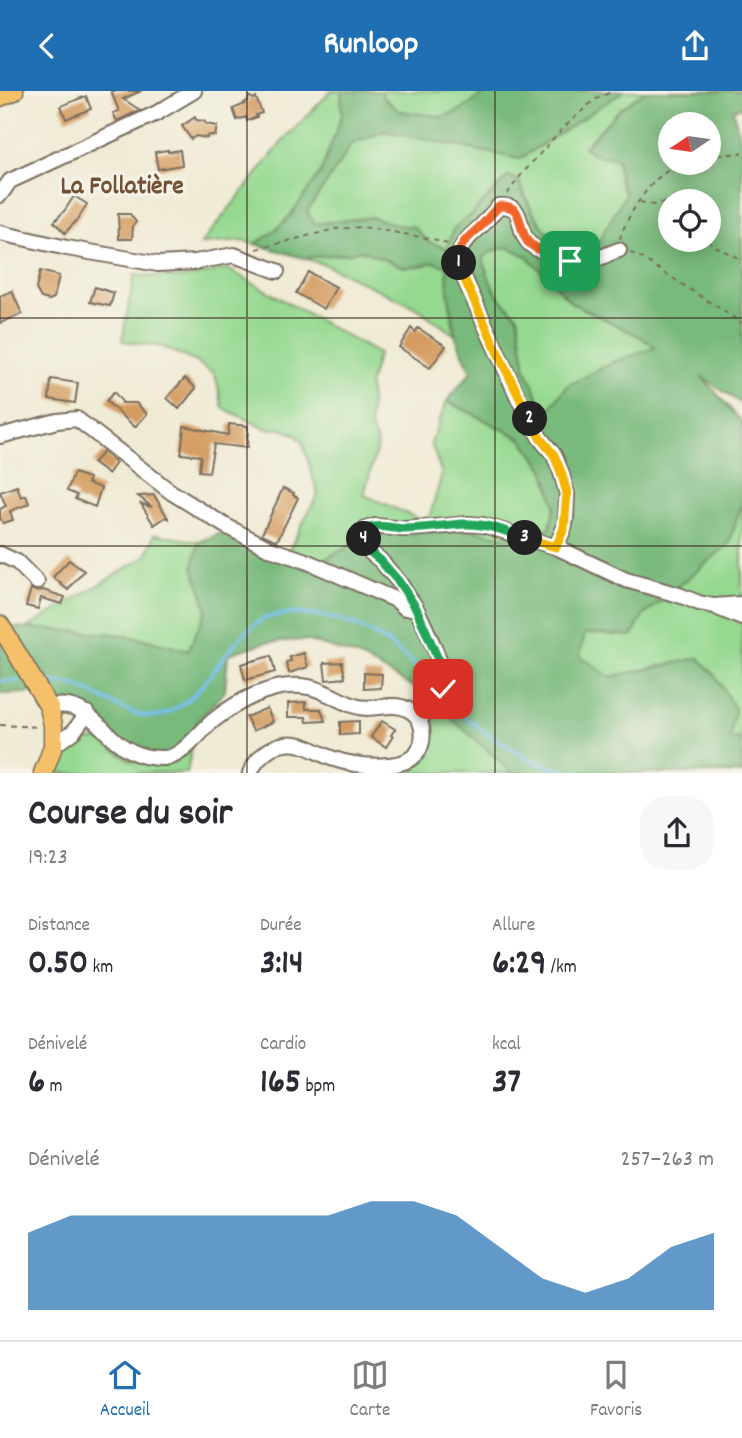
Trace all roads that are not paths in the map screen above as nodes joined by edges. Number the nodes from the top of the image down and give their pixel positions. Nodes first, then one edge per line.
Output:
1 (14, 91) edge
2 (194, 91) edge
3 (0, 97) edge
4 (0, 195) edge
5 (0, 233) edge
6 (619, 250) road end
7 (277, 271) dead end
8 (0, 436) edge
9 (556, 547) junction
10 (0, 554) edge
11 (37, 582) dead end
12 (742, 604) edge
13 (715, 606) junction
14 (416, 608) junction
15 (742, 618) edge
16 (0, 625) edge
17 (48, 706) junction
18 (87, 713) junction
19 (419, 720) junction
20 (52, 746) junction
21 (396, 770) edge
22 (43, 773) edge
23 (250, 773) edge

1 - 3 main road
2 - 4 street
5 - 7 street
6 - 9 street
8 - 14 street
9 - 13 street
9 - 14 street
10 - 11 street
12 - 13 street
13 - 15 street
14 - 19 street
16 - 17 main road
17 - 18 street
17 - 20 main road
18 - 19 street
18 - 20 street
19 - 21 street
20 - 22 main road
21 - 23 street

